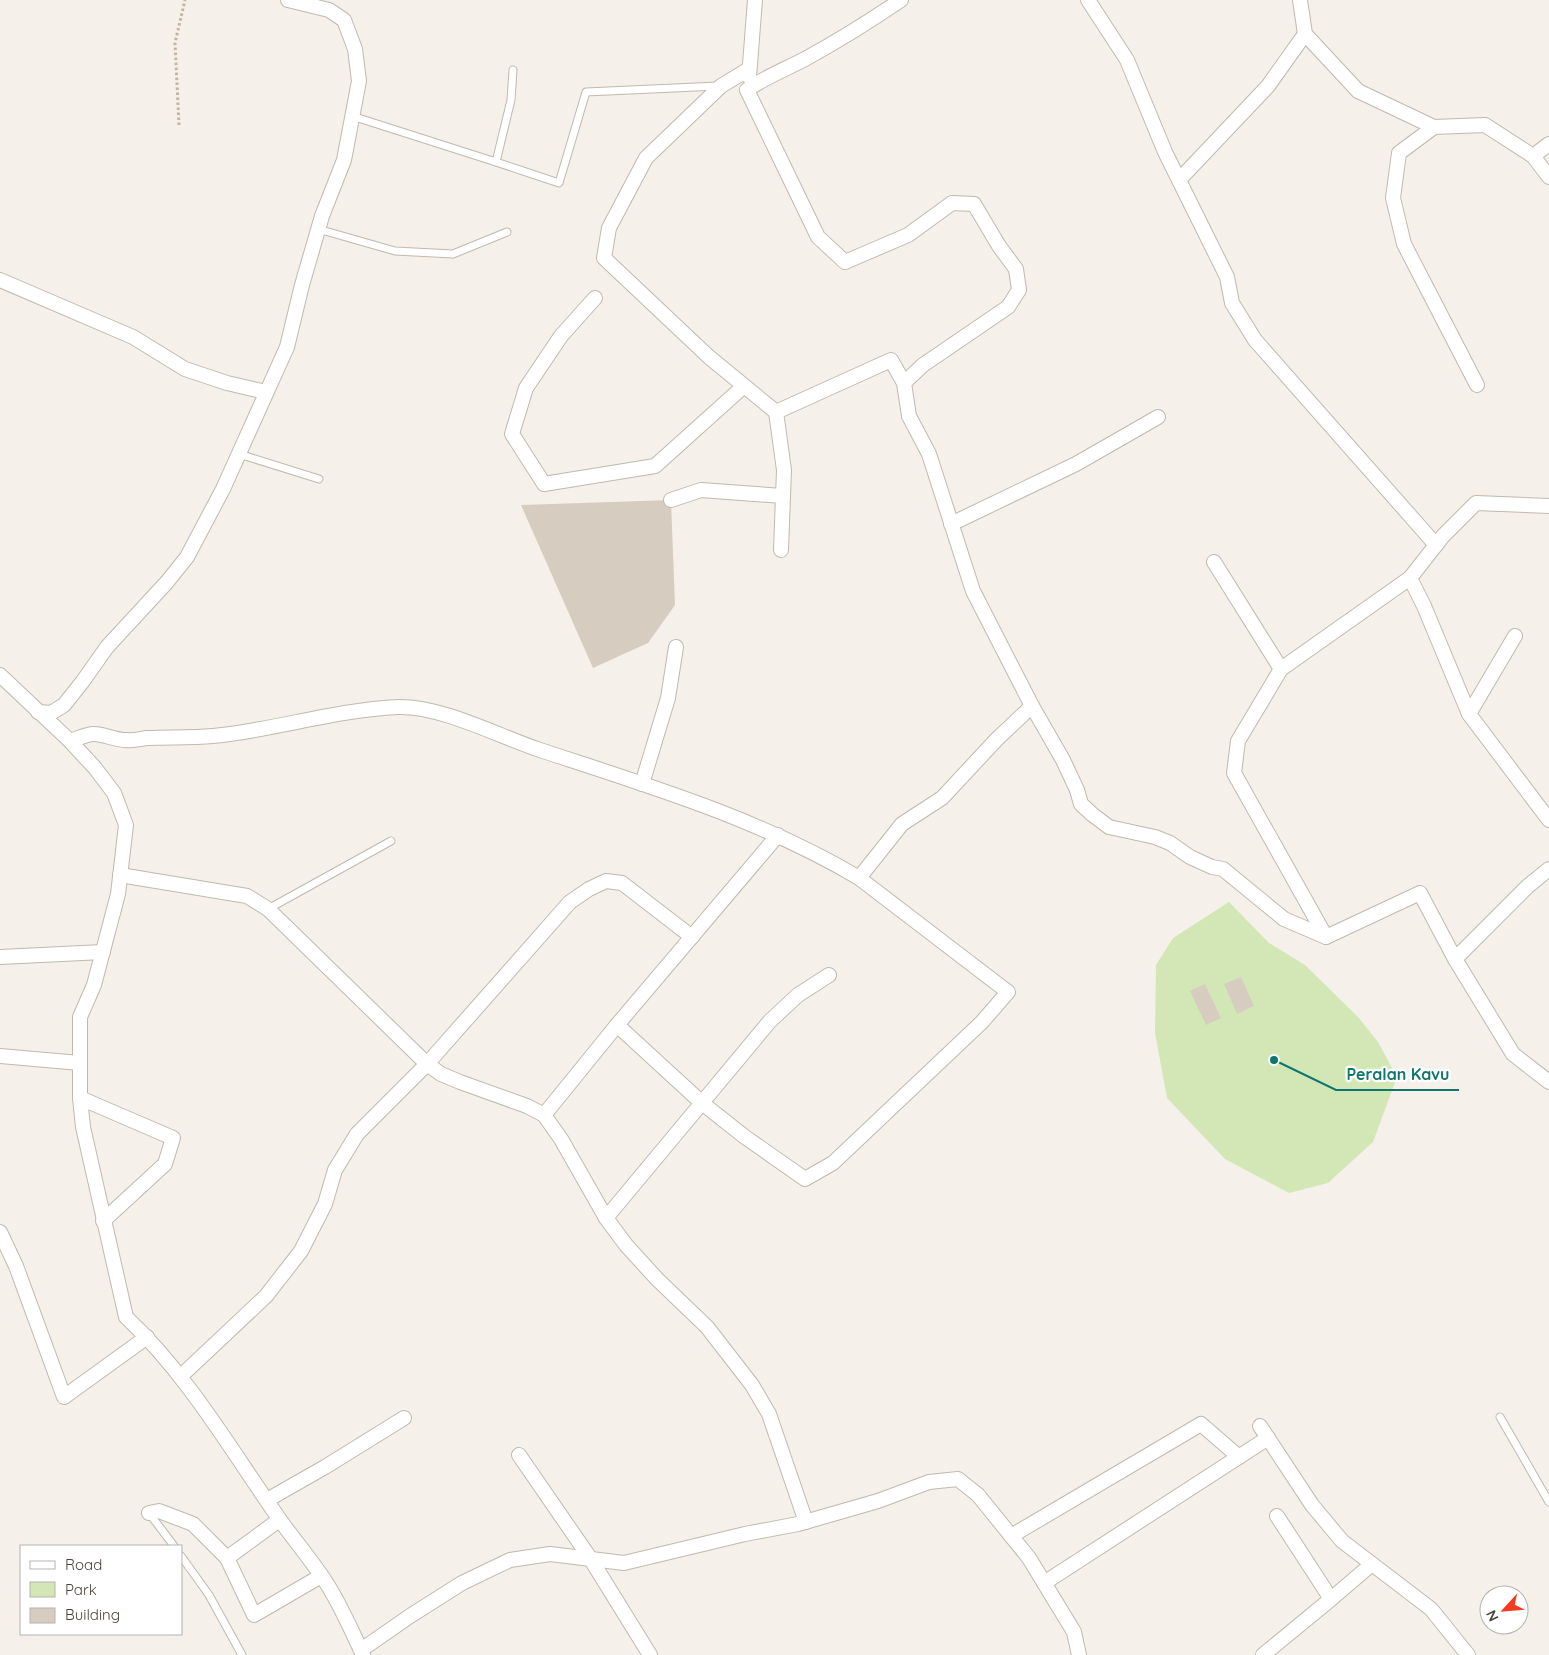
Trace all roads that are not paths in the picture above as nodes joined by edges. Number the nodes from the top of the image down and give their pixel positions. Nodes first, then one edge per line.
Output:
1 (288, 0) edge
2 (755, 0) edge
3 (901, 0) edge
4 (1088, 0) edge
5 (1300, 0) edge
6 (1305, 34) junction
7 (749, 69) junction
8 (513, 70) dead end
9 (721, 86) junction
10 (747, 90) junction
11 (351, 116) junction
12 (1434, 127) junction
13 (1549, 144) edge
14 (1533, 156) junction
15 (496, 162) junction
16 (1549, 177) edge
17 (1179, 180) junction
18 (318, 229) junction
19 (507, 232) dead end
20 (0, 280) edge
21 (595, 298) dead end
22 (904, 383) junction
23 (1477, 385) dead end
24 (744, 386) junction
25 (266, 392) junction
26 (776, 412) junction
27 (1158, 417) dead end
28 (239, 454) junction
29 (319, 479) dead end
30 (783, 496) junction
31 (670, 500) dead end
32 (1549, 506) edge
33 (952, 524) junction
34 (1436, 545) junction
35 (781, 550) dead end
36 (1214, 562) dead end
37 (1410, 578) junction
38 (1515, 636) dead end
39 (676, 647) dead end
40 (1281, 670) junction
41 (0, 675) edge
42 (1032, 706) junction
43 (38, 712) junction
44 (1469, 714) junction
45 (70, 741) junction
46 (642, 784) junction
47 (1537, 802) junction
48 (1549, 812) edge
49 (1549, 820) edge
50 (778, 835) junction
51 (391, 842) dead end
52 (1549, 869) edge
53 (120, 875) junction
54 (859, 878) junction
55 (268, 909) junction
56 (692, 937) junction
57 (1326, 937) junction
58 (102, 952) junction
59 (0, 957) edge
60 (1455, 959) junction
61 (829, 975) dead end
62 (617, 1025) junction
63 (0, 1056) edge
64 (80, 1063) junction
65 (427, 1064) junction
66 (1549, 1082) edge
67 (80, 1098) junction
68 (702, 1103) junction
69 (544, 1115) junction
70 (606, 1218) junction
71 (103, 1221) junction
72 (0, 1232) edge
73 (147, 1336) junction
74 (181, 1376) junction
75 (1500, 1417) dead end
76 (404, 1418) dead end
77 (1260, 1426) dead end
78 (1268, 1438) junction
79 (519, 1455) dead end
80 (1239, 1457) junction
81 (267, 1500) junction
82 (1549, 1502) edge
83 (150, 1512) joint
84 (1277, 1516) dead end
85 (279, 1520) junction
86 (806, 1522) junction
87 (1011, 1536) junction
88 (173, 1545) edge
89 (182, 1557) edge
90 (227, 1558) junction
91 (590, 1558) junction
92 (1372, 1564) junction
93 (321, 1576) junction
94 (1044, 1583) junction
95 (1331, 1599) junction
96 (362, 1653) edge
97 (242, 1655) edge
98 (650, 1655) edge
99 (1079, 1655) edge
100 (1263, 1655) edge
101 (1468, 1655) edge

1 - 11 street
2 - 7 street
3 - 10 street
4 - 17 street
5 - 6 street
6 - 12 street
6 - 17 street
7 - 9 street
7 - 10 street
8 - 15 lane
9 - 15 lane
9 - 24 street
10 - 22 street
11 - 15 lane
11 - 18 street
12 - 14 street
12 - 23 street
13 - 14 street
14 - 16 street
17 - 34 street
18 - 19 lane
18 - 25 street
20 - 25 street
21 - 24 street
22 - 26 street
22 - 33 street
24 - 26 street
25 - 28 street
26 - 30 street
27 - 33 street
28 - 29 lane
28 - 43 street
30 - 31 street
30 - 35 street
32 - 34 street
33 - 42 street
34 - 37 street
36 - 40 street
37 - 40 street
37 - 44 street
38 - 44 street
39 - 46 street
40 - 57 street
41 - 43 street
42 - 54 street
42 - 57 street
43 - 45 street
44 - 47 street
45 - 46 street
45 - 53 street
46 - 50 street
47 - 48 street
47 - 49 street
50 - 54 street
50 - 56 street
51 - 55 lane
52 - 60 street
53 - 55 street
53 - 58 street
54 - 68 street
55 - 65 street
56 - 62 street
56 - 65 street
57 - 60 street
58 - 59 street
58 - 64 street
60 - 66 street
61 - 68 street
62 - 68 street
62 - 69 street
63 - 64 street
64 - 67 street
65 - 69 street
65 - 74 street
67 - 71 street
67 - 71 street
68 - 70 street
69 - 70 street
70 - 86 street
71 - 73 street
72 - 73 street
73 - 74 street
74 - 81 street
75 - 82 lane
76 - 81 street
77 - 78 street
78 - 80 street
78 - 92 street
79 - 91 street
80 - 87 street
80 - 94 street
81 - 85 street
83 - 88 lane
83 - 90 street
84 - 95 street
85 - 90 street
85 - 93 street
86 - 87 street
86 - 91 street
87 - 94 street
89 - 97 lane
90 - 93 street
91 - 96 street
91 - 98 street
92 - 95 street
92 - 101 street
93 - 96 street
94 - 99 street
95 - 100 street

